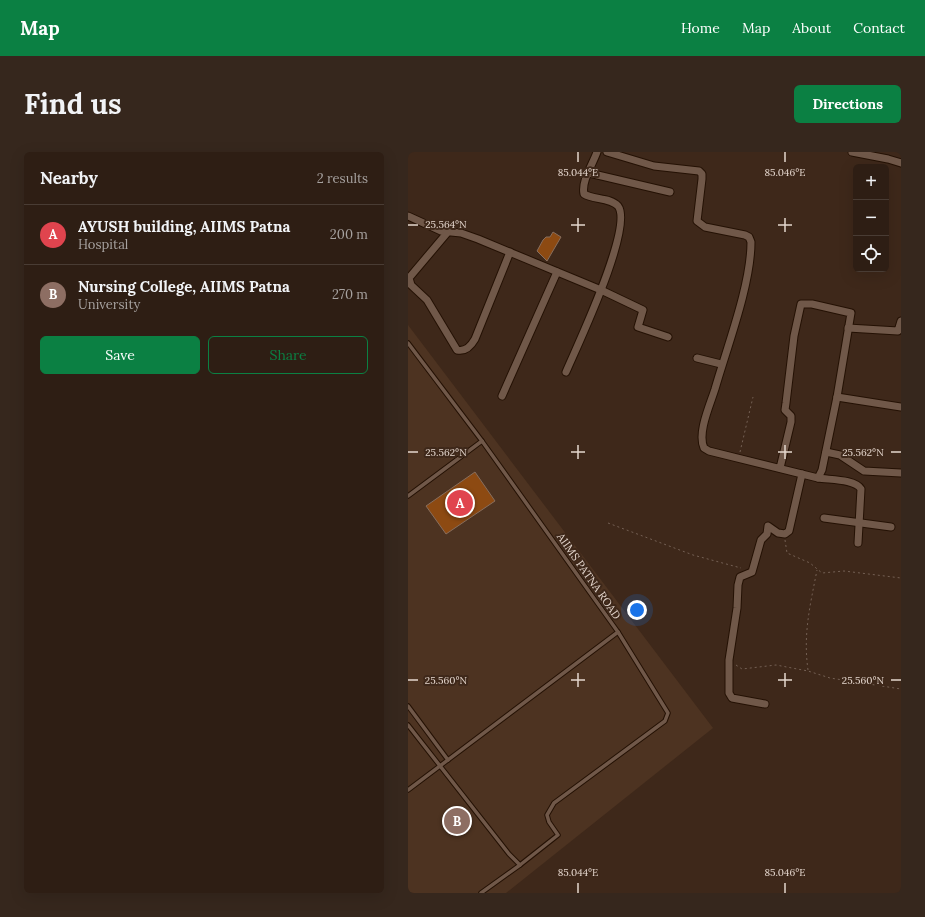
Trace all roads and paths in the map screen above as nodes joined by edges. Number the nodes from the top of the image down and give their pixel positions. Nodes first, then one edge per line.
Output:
1 (596, 152) edge
2 (607, 152) edge
3 (852, 152) edge
4 (879, 154) edge
5 (901, 163) edge
6 (589, 173) junction
7 (670, 192) dead end
8 (408, 216) edge
9 (447, 233) junction
10 (510, 252) junction
11 (557, 272) junction
12 (601, 290) junction
13 (901, 321) edge
14 (848, 328) junction
15 (668, 337) dead end
16 (408, 343) edge
17 (697, 358) dead end
18 (721, 364) junction
19 (566, 372) dead end
20 (502, 396) dead end
21 (753, 397) dead end
22 (837, 397) junction
23 (901, 407) edge
24 (482, 441) junction
25 (826, 452) junction
26 (739, 458) junction
27 (780, 468) junction
28 (901, 473) edge
29 (802, 474) junction
30 (818, 478) junction
31 (408, 496) edge
32 (824, 518) dead end
33 (859, 522) junction
34 (608, 524) dead end
35 (891, 527) dead end
36 (785, 534) junction
37 (858, 543) dead end
38 (817, 570) junction
39 (752, 572) junction
40 (901, 578) edge
41 (618, 632) junction
42 (729, 660) junction
43 (808, 671) junction
44 (901, 688) edge
45 (766, 704) dead end
46 (408, 706) edge
47 (408, 725) edge
48 (448, 760) junction
49 (440, 766) junction
50 (408, 790) edge
51 (520, 865) junction
52 (481, 893) edge

1 - 6 street
2 - 18 street
3 - 4 street
4 - 5 street
6 - 7 street
6 - 12 street
8 - 9 street
9 - 10 street
9 - 10 street
10 - 11 street
11 - 12 street
11 - 20 street
12 - 15 street
12 - 19 street
13 - 14 street
14 - 22 street
14 - 27 street
16 - 24 lane, AIIMS PATNA ROAD
17 - 18 street
18 - 26 street
21 - 26 path
22 - 23 street
22 - 25 street
24 - 31 lane
24 - 41 lane, AIIMS PATNA ROAD
25 - 28 street
25 - 30 street
26 - 27 street
27 - 29 street
29 - 30 street
29 - 36 street
30 - 33 street
32 - 33 street
33 - 35 street
33 - 37 street
34 - 39 path
36 - 38 path
36 - 39 street
38 - 40 path
38 - 43 path
39 - 42 street
41 - 48 lane, AIIMS PATNA ROAD
41 - 51 lane
42 - 43 path
42 - 45 street
43 - 44 path
46 - 48 lane
47 - 49 lane
48 - 49 lane, AIIMS PATNA ROAD
49 - 50 lane, AIIMS PATNA ROAD
49 - 51 lane
51 - 52 lane

